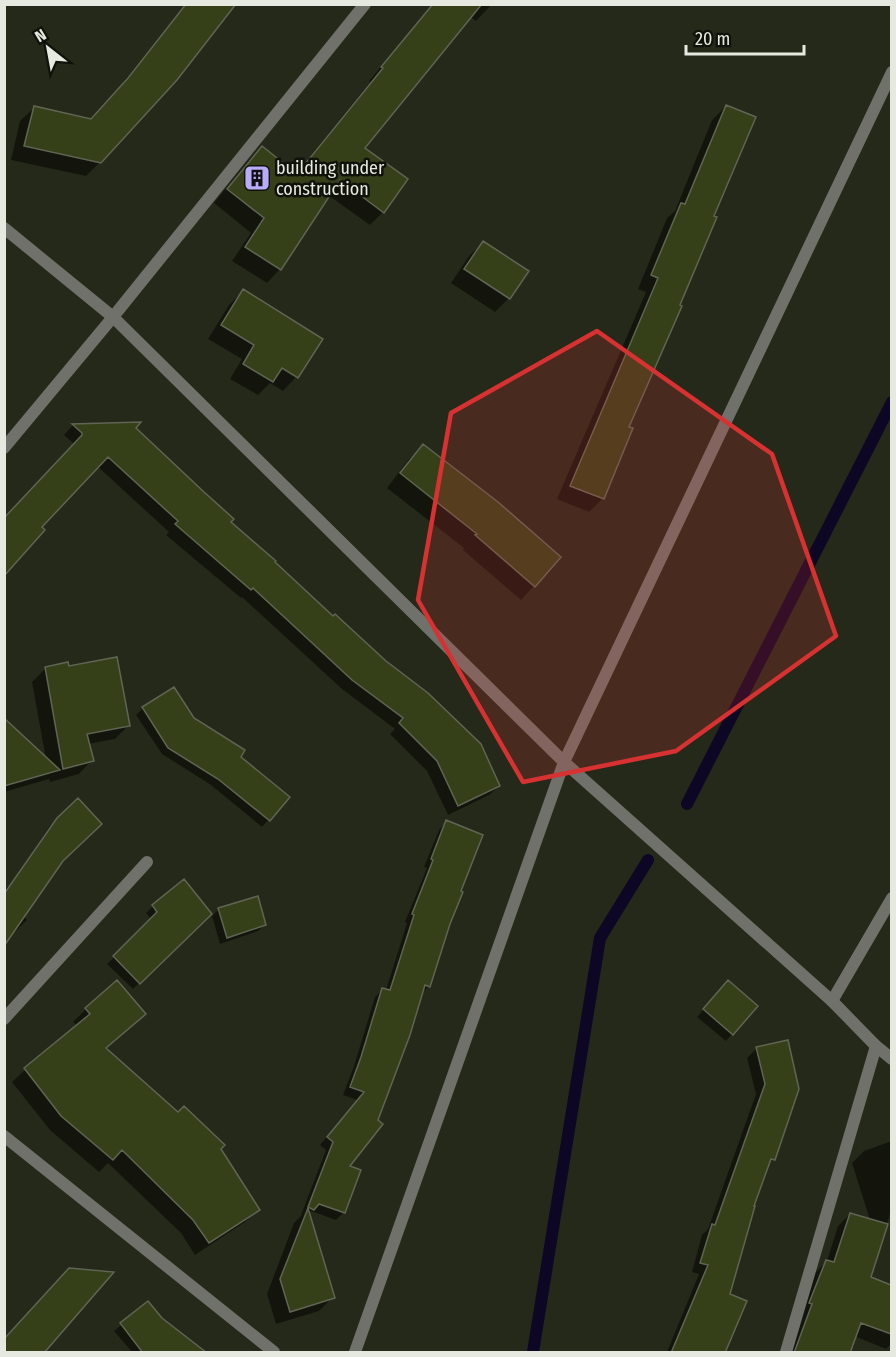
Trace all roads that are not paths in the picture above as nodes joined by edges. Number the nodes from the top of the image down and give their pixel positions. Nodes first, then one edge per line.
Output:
1 (365, 4) edge
2 (891, 72) edge
3 (4, 228) edge
4 (113, 317) junction
5 (4, 448) edge
6 (564, 762) junction
7 (147, 862) dead end
8 (891, 898) edge
9 (832, 1001) junction
10 (4, 1019) edge
11 (876, 1046) junction
12 (891, 1059) edge
13 (4, 1136) edge
14 (274, 1353) edge
15 (355, 1353) edge
16 (786, 1353) edge

1 - 4 street
2 - 6 street
3 - 4 street
4 - 5 street
4 - 6 street
6 - 9 street
6 - 15 street
7 - 10 street
8 - 9 street
9 - 11 street
11 - 12 street
11 - 16 street
13 - 14 street

